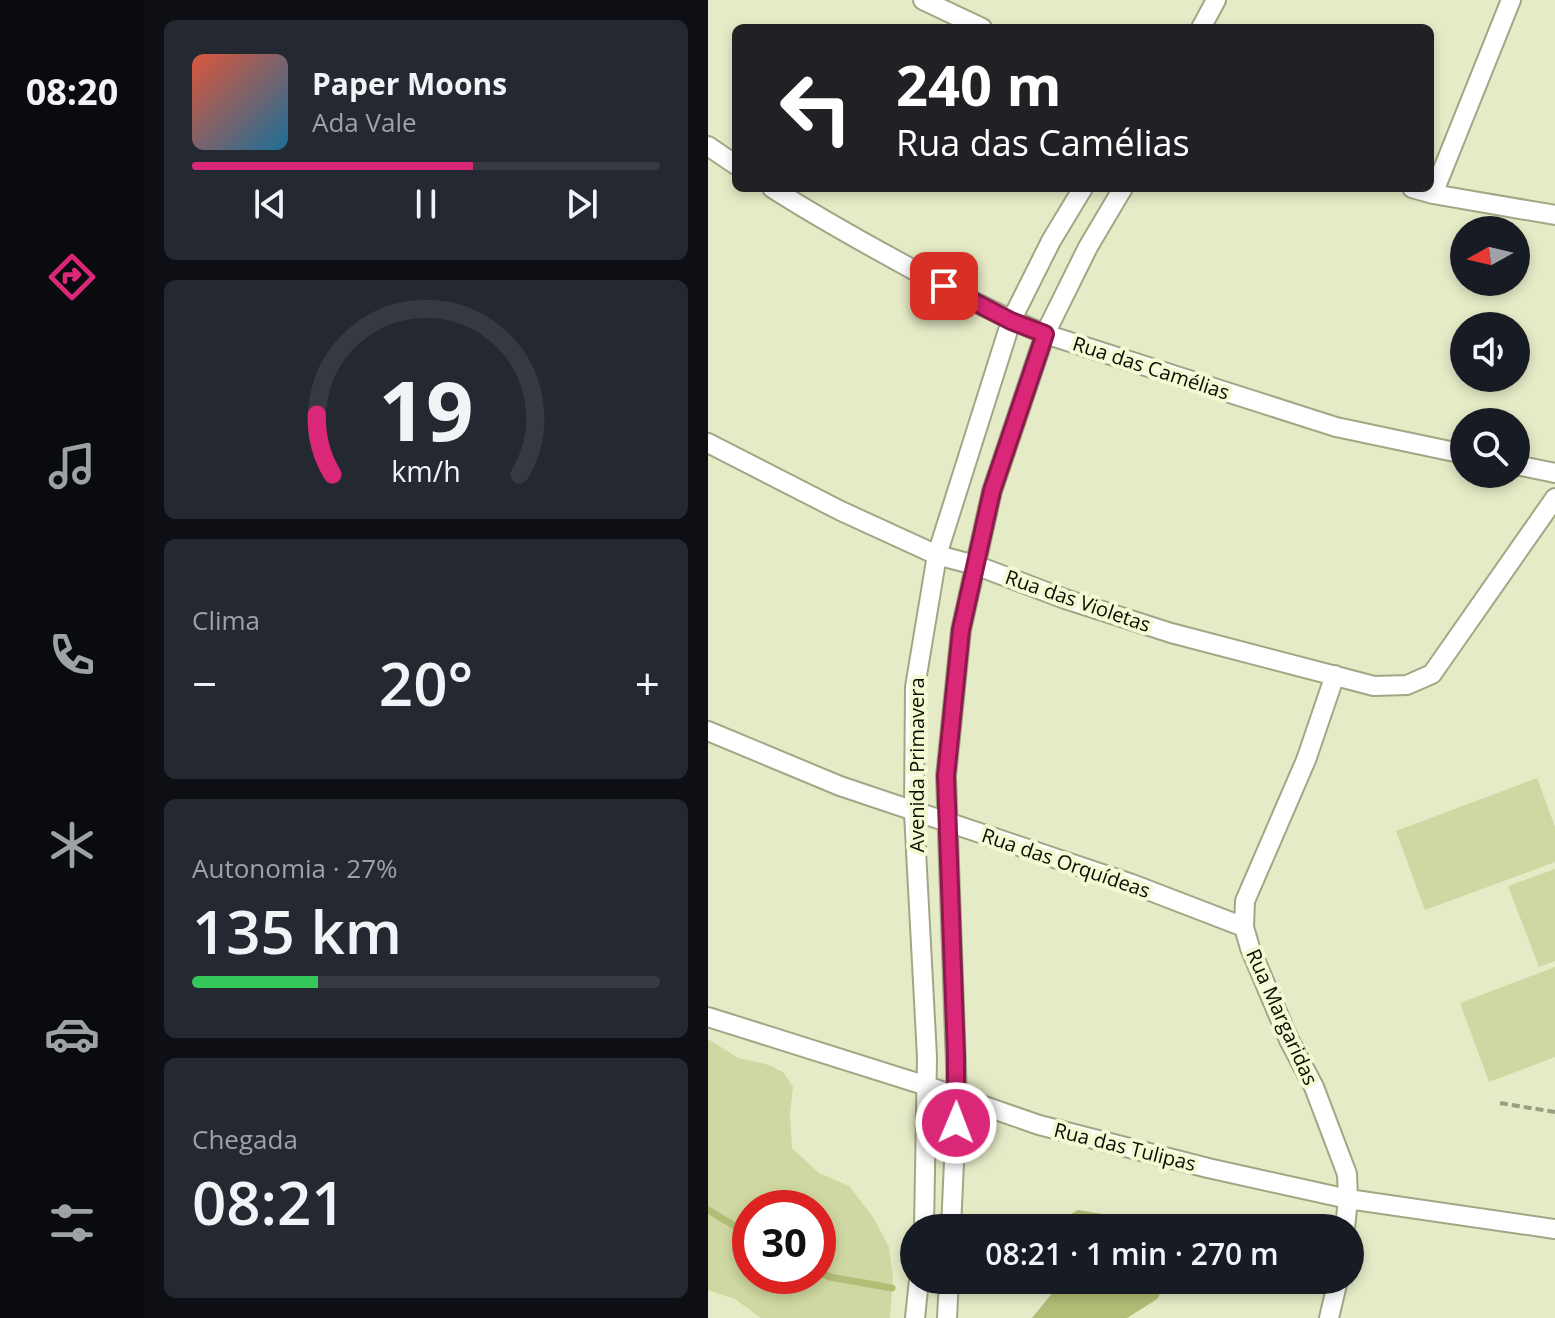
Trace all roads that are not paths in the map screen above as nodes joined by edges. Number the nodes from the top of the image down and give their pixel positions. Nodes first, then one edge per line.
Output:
1 (923, 0) edge
2 (1216, 0) edge
3 (1511, 0) edge
4 (974, 24) edge
5 (1203, 24) edge
6 (708, 146) edge
7 (732, 162) edge
8 (778, 192) edge
9 (1081, 192) edge
10 (1121, 192) edge
11 (1426, 192) edge
12 (1434, 192) edge
13 (1433, 194) joint
14 (1555, 215) edge
15 (1011, 321) junction
16 (1045, 334) junction
17 (708, 443) edge
18 (1450, 451) edge
19 (1530, 468) edge
20 (1555, 473) edge
21 (1555, 498) edge
22 (937, 555) junction
23 (975, 565) junction
24 (1335, 675) junction
25 (708, 731) edge
26 (914, 813) junction
27 (946, 822) junction
28 (1244, 927) junction
29 (708, 1017) edge
30 (927, 1086) junction
31 (957, 1096) junction
32 (1348, 1199) junction
33 (924, 1214) edge
34 (952, 1214) edge
35 (1346, 1214) edge
36 (1555, 1229) edge
37 (918, 1294) edge
38 (948, 1294) edge
39 (1335, 1294) edge
40 (915, 1318) edge
41 (947, 1318) edge
42 (1329, 1318) edge

1 - 4 street
2 - 5 street
3 - 12 street
6 - 7 street
8 - 15 street, Rua das Camélias
9 - 15 street, Avenida Primavera
10 - 16 street, Avenida Primavera
11 - 13 street
13 - 14 street
15 - 16 street, Rua das Camélias
15 - 22 street, Avenida Primavera
16 - 18 street, Rua das Camélias
16 - 23 street, Avenida Primavera
17 - 22 street, Rua das Violetas
19 - 20 street
21 - 24 street, Rua das Violetas
22 - 23 street, Rua das Violetas
22 - 26 street, Avenida Primavera
23 - 24 street, Rua das Violetas
23 - 27 street, Avenida Primavera
24 - 28 street, Rua Margaridas
25 - 26 street, Rua das Orquídeas
26 - 27 street, Rua das Orquídeas
26 - 30 street, Avenida Primavera
27 - 28 street, Rua das Orquídeas
27 - 31 street, Avenida Primavera
28 - 32 street, Rua Margaridas
29 - 30 street, Rua das Tulipas
30 - 31 street, Rua das Tulipas
30 - 33 street, Avenida Primavera
31 - 32 street, Rua das Tulipas
31 - 34 street, Avenida Primavera
32 - 35 street, Rua Margaridas
32 - 36 street, Rua das Tulipas
37 - 40 street
38 - 41 street
39 - 42 street

